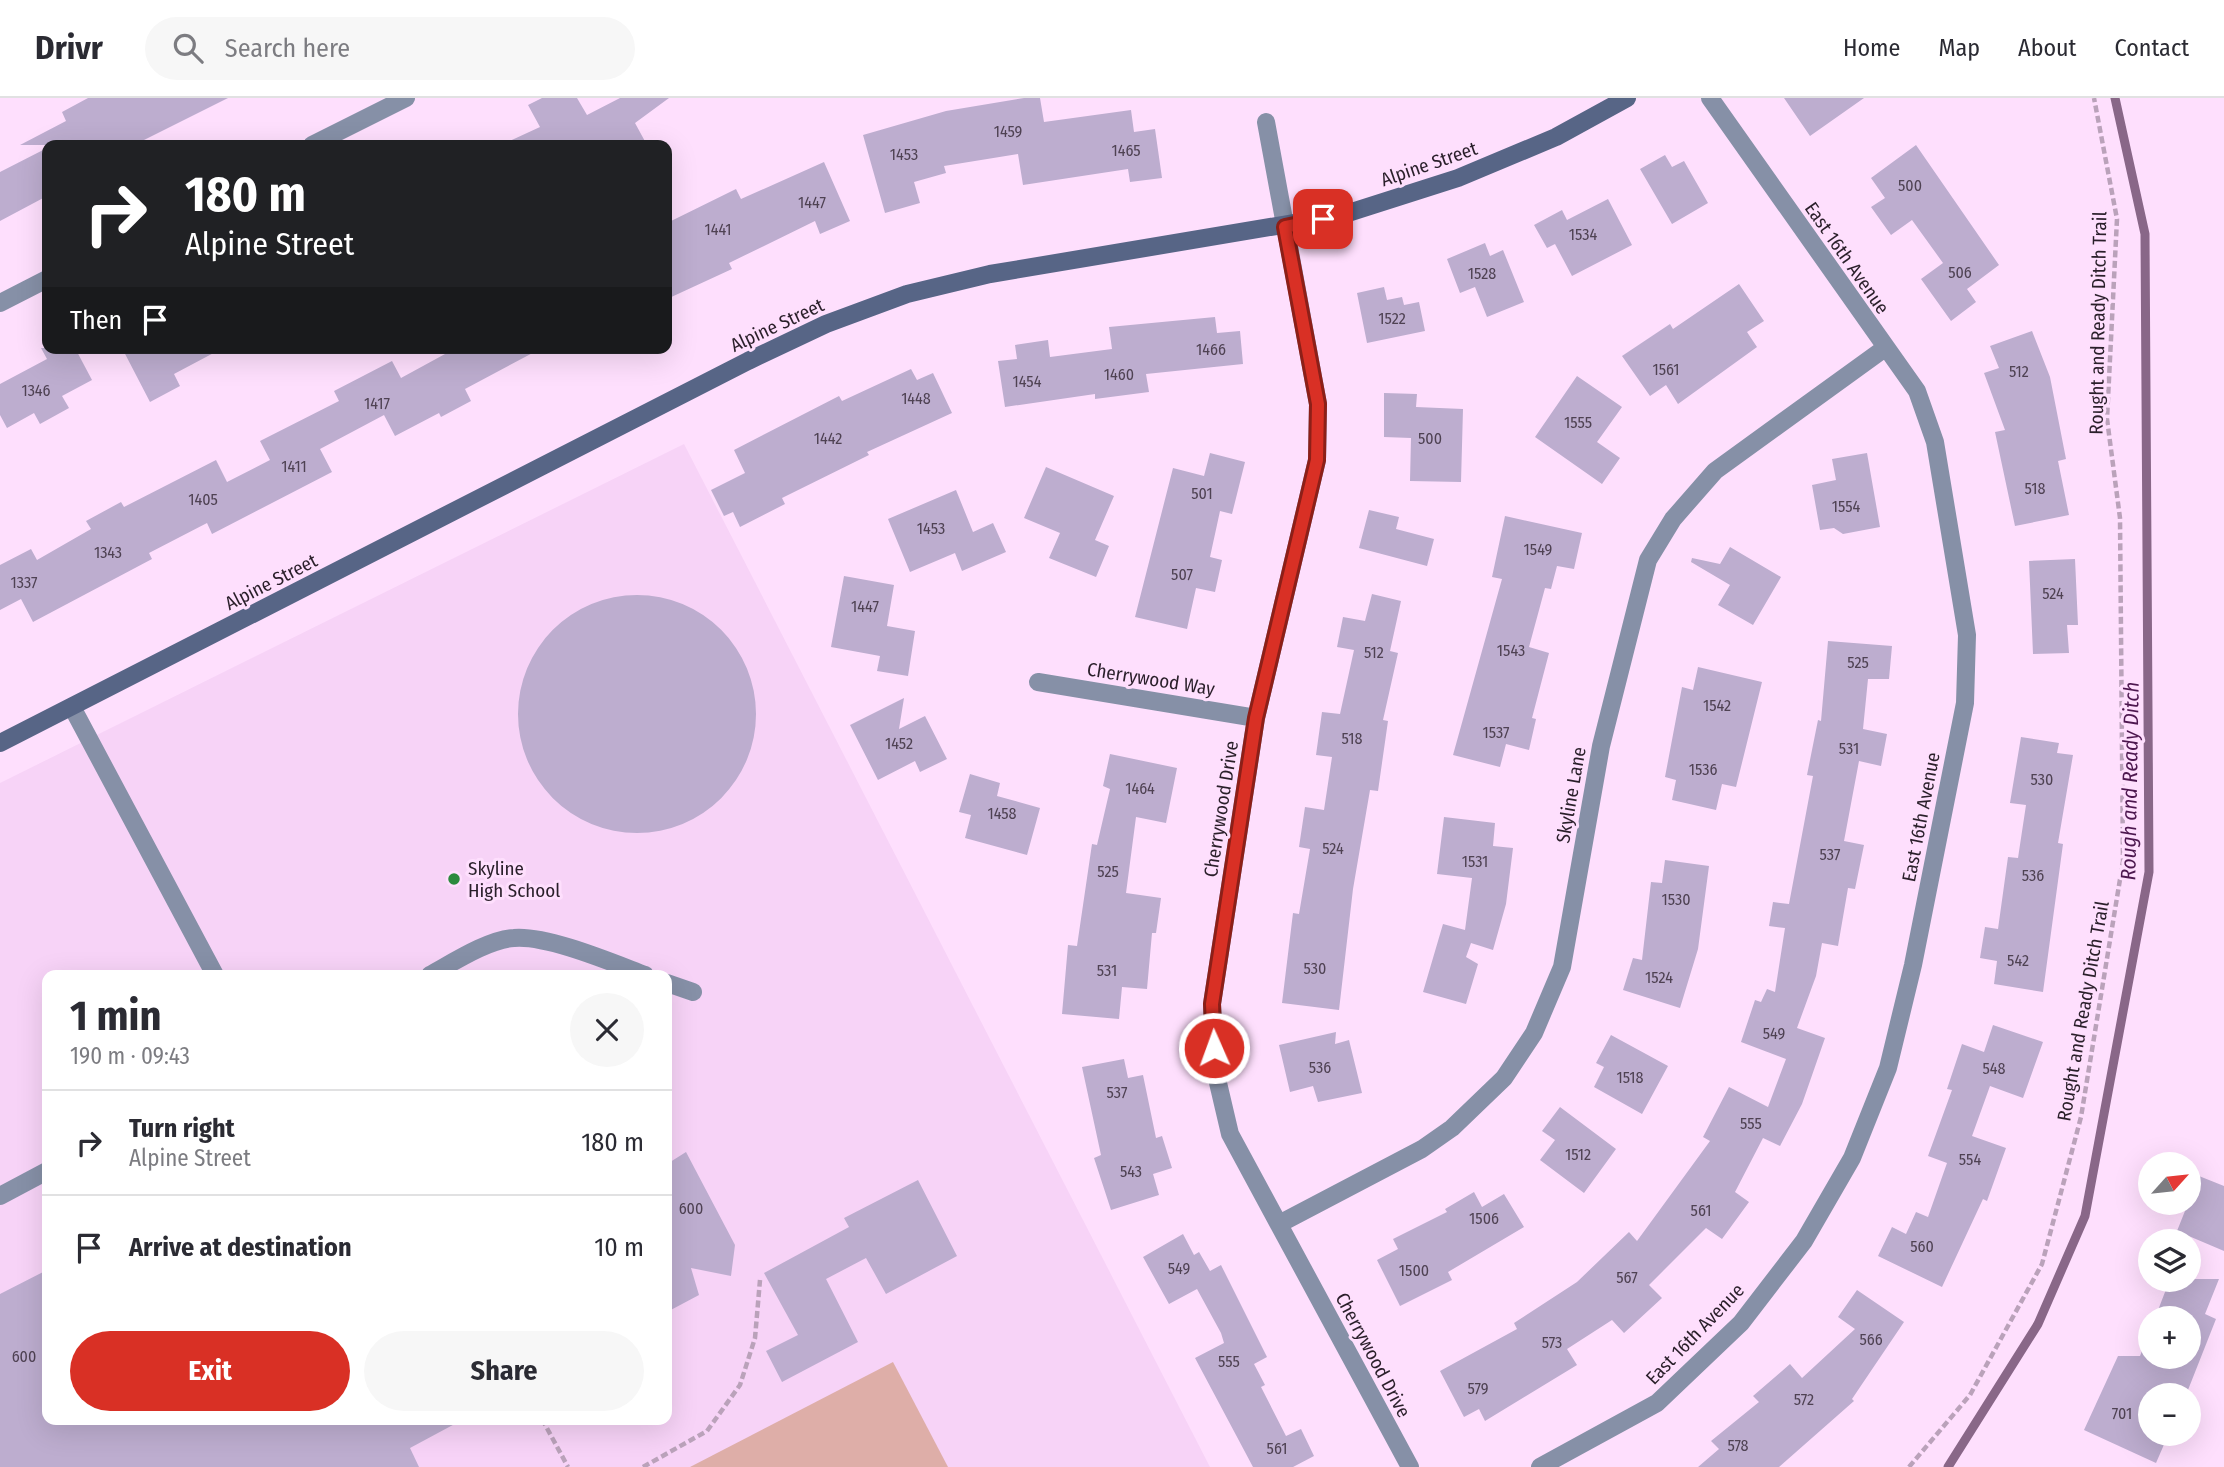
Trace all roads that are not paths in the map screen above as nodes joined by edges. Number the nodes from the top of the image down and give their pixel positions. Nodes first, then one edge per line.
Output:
1 (407, 98) edge
2 (1626, 98) edge
3 (1710, 98) edge
4 (1265, 122) dead end
5 (322, 140) edge
6 (1285, 227) junction
7 (42, 282) edge
8 (0, 303) edge
9 (1885, 348) junction
10 (1038, 682) dead end
11 (72, 707) junction
12 (1256, 718) junction
13 (0, 743) edge
14 (212, 970) edge
15 (440, 970) edge
16 (630, 970) edge
17 (672, 985) edge
18 (693, 992) dead end
19 (42, 1174) edge
20 (0, 1196) edge
21 (1279, 1224) junction
22 (1410, 1467) edge
23 (1540, 1467) edge

1 - 5 street
2 - 6 street, Alpine Street
3 - 9 street, East 16th Avenue
4 - 6 street, Cherrywood Drive
6 - 11 street, Alpine Street
6 - 12 street, Cherrywood Drive
7 - 8 street
9 - 21 street, Skyline Lane
9 - 23 street, East 16th Avenue
10 - 12 street, Cherrywood Way
11 - 13 street, Alpine Street
11 - 14 street
12 - 21 street, Cherrywood Drive
15 - 16 street
17 - 18 street
19 - 20 street
21 - 22 street, Cherrywood Drive

